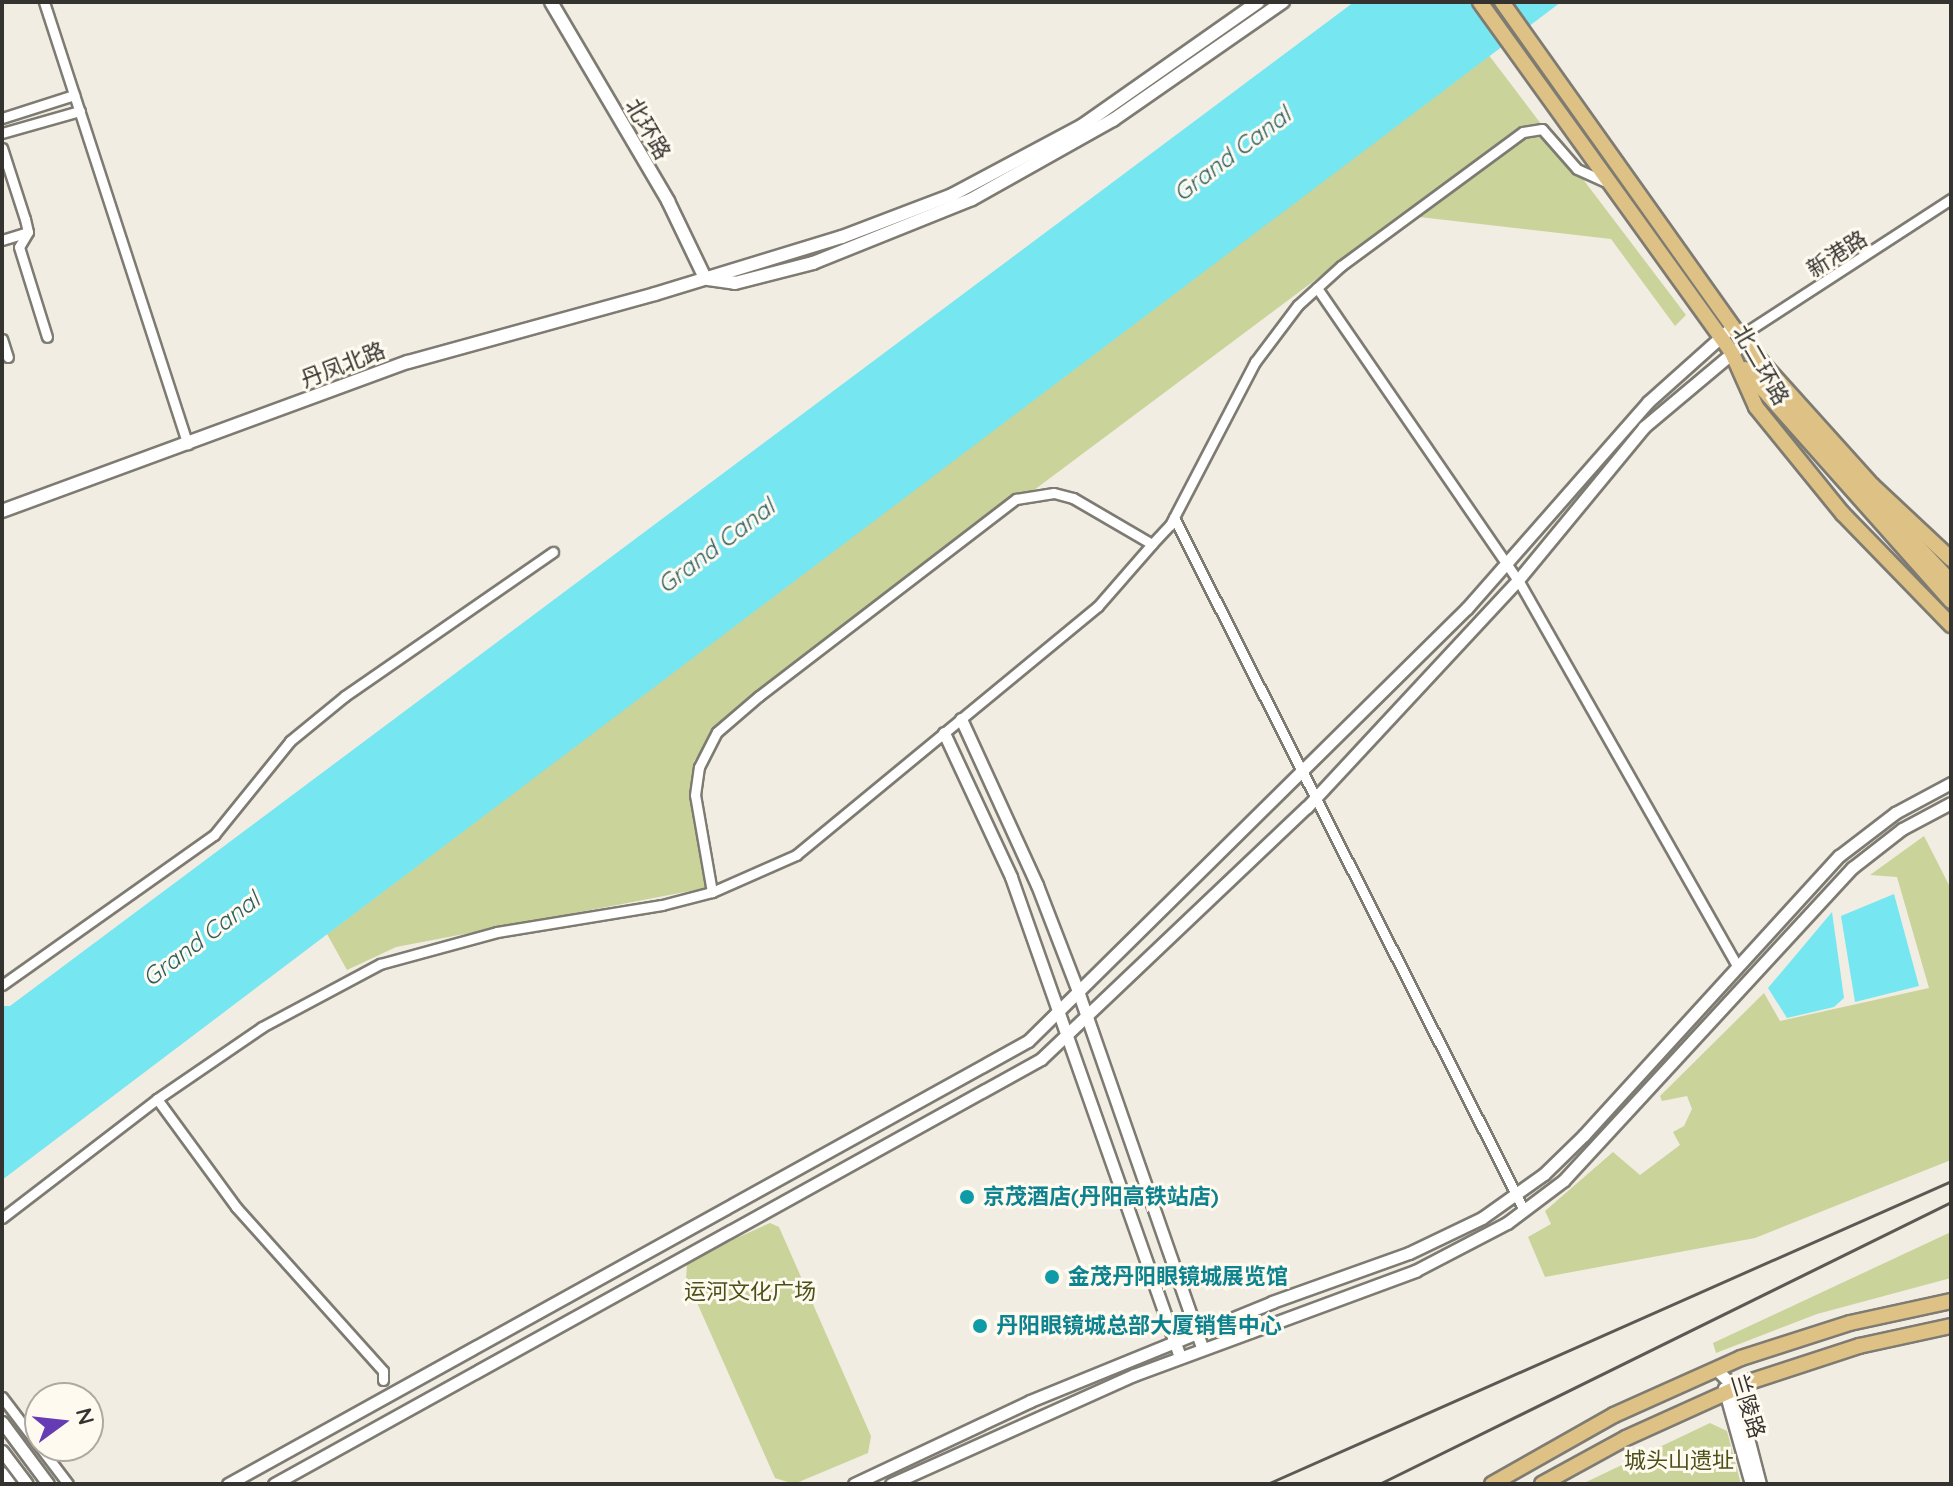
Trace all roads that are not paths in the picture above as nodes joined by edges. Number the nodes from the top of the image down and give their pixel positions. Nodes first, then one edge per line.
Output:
1 (44, 2) edge
2 (551, 2) edge
3 (1258, 2) edge
4 (1283, 2) edge
5 (1480, 2) edge
6 (1502, 2) edge
7 (74, 95) junction
8 (80, 111) junction
9 (2, 118) edge
10 (2, 133) edge
11 (2, 148) edge
12 (1611, 184) junction
13 (1951, 199) edge
14 (28, 232) junction
15 (2, 240) edge
16 (705, 278) junction
17 (1317, 288) junction
18 (1739, 335) junction
19 (47, 337) dead end
20 (1720, 337) junction
21 (2, 339) edge
22 (1732, 353) junction
23 (8, 357) dead end
24 (188, 444) junction
25 (2, 511) edge
26 (1174, 518) junction
27 (1152, 544) junction
28 (553, 552) dead end
29 (1951, 559) edge
30 (1506, 563) junction
31 (1518, 580) junction
32 (1951, 582) edge
33 (1951, 601) edge
34 (1951, 625) edge
35 (961, 719) junction
36 (944, 733) junction
37 (1305, 769) junction
38 (1951, 783) edge
39 (1319, 795) junction
40 (1951, 803) edge
41 (712, 892) junction
42 (1737, 966) junction
43 (2, 985) edge
44 (1079, 994) junction
45 (1060, 1012) junction
46 (1087, 1016) junction
47 (1068, 1034) junction
48 (157, 1099) junction
49 (1513, 1196) junction
50 (1524, 1210) junction
51 (2, 1218) edge
52 (1951, 1301) edge
53 (1951, 1326) edge
54 (1197, 1333) junction
55 (1175, 1342) junction
56 (1202, 1348) junction
57 (1180, 1357) junction
58 (1716, 1369) junction
59 (383, 1380) dead end
60 (1730, 1390) junction
61 (2, 1397) edge
62 (2, 1422) edge
63 (2, 1451) edge
64 (27, 1484) edge
65 (48, 1484) edge
66 (68, 1484) edge
67 (228, 1484) edge
68 (274, 1484) edge
69 (854, 1484) edge
70 (891, 1484) edge
71 (1492, 1484) edge
72 (1542, 1484) edge
73 (1751, 1484) edge
74 (1760, 1484) edge

1 - 7 street
2 - 16 main road, 北环路
3 - 16 main road, 丹凤北路
4 - 16 main road
5 - 12 main road, 北二环路
6 - 18 main road, 北二环路
7 - 8 street
7 - 9 street
8 - 10 street
8 - 24 street
11 - 14 street
12 - 17 street
12 - 20 main road, 北二环路
13 - 18 street, 新港路
14 - 15 street
14 - 19 street
16 - 24 main road, 丹凤北路
17 - 26 street
17 - 30 street
18 - 20 street
18 - 22 street
18 - 29 main road, 北二环路
18 - 32 main road
20 - 22 main road, 北二环路
20 - 30 street
21 - 23 street
22 - 31 street
22 - 33 main road
22 - 34 main road, 北二环路
24 - 25 main road, 丹凤北路
26 - 27 street
26 - 37 street
27 - 35 street
27 - 41 street
28 - 43 street
30 - 31 street
30 - 37 street
31 - 39 street
31 - 42 street
35 - 36 street
35 - 44 street
36 - 41 street
36 - 45 street
37 - 39 street
37 - 44 street
38 - 42 street
39 - 46 street
39 - 49 street
40 - 50 street
41 - 48 street
42 - 49 street
44 - 45 street
44 - 46 street
45 - 47 street
45 - 67 street
46 - 47 street
46 - 54 street
47 - 55 street
47 - 68 street
48 - 51 street
48 - 59 street
49 - 50 street
49 - 54 street
50 - 56 street
52 - 58 main road
53 - 60 main road
54 - 55 street
54 - 56 street
55 - 57 street
55 - 69 street
56 - 57 street
57 - 70 street
58 - 60 street, 兰陵路
58 - 71 main road
60 - 72 main road
60 - 73 street, 兰陵路
60 - 74 street, 兰陵路
61 - 66 street
62 - 65 street
63 - 64 street

